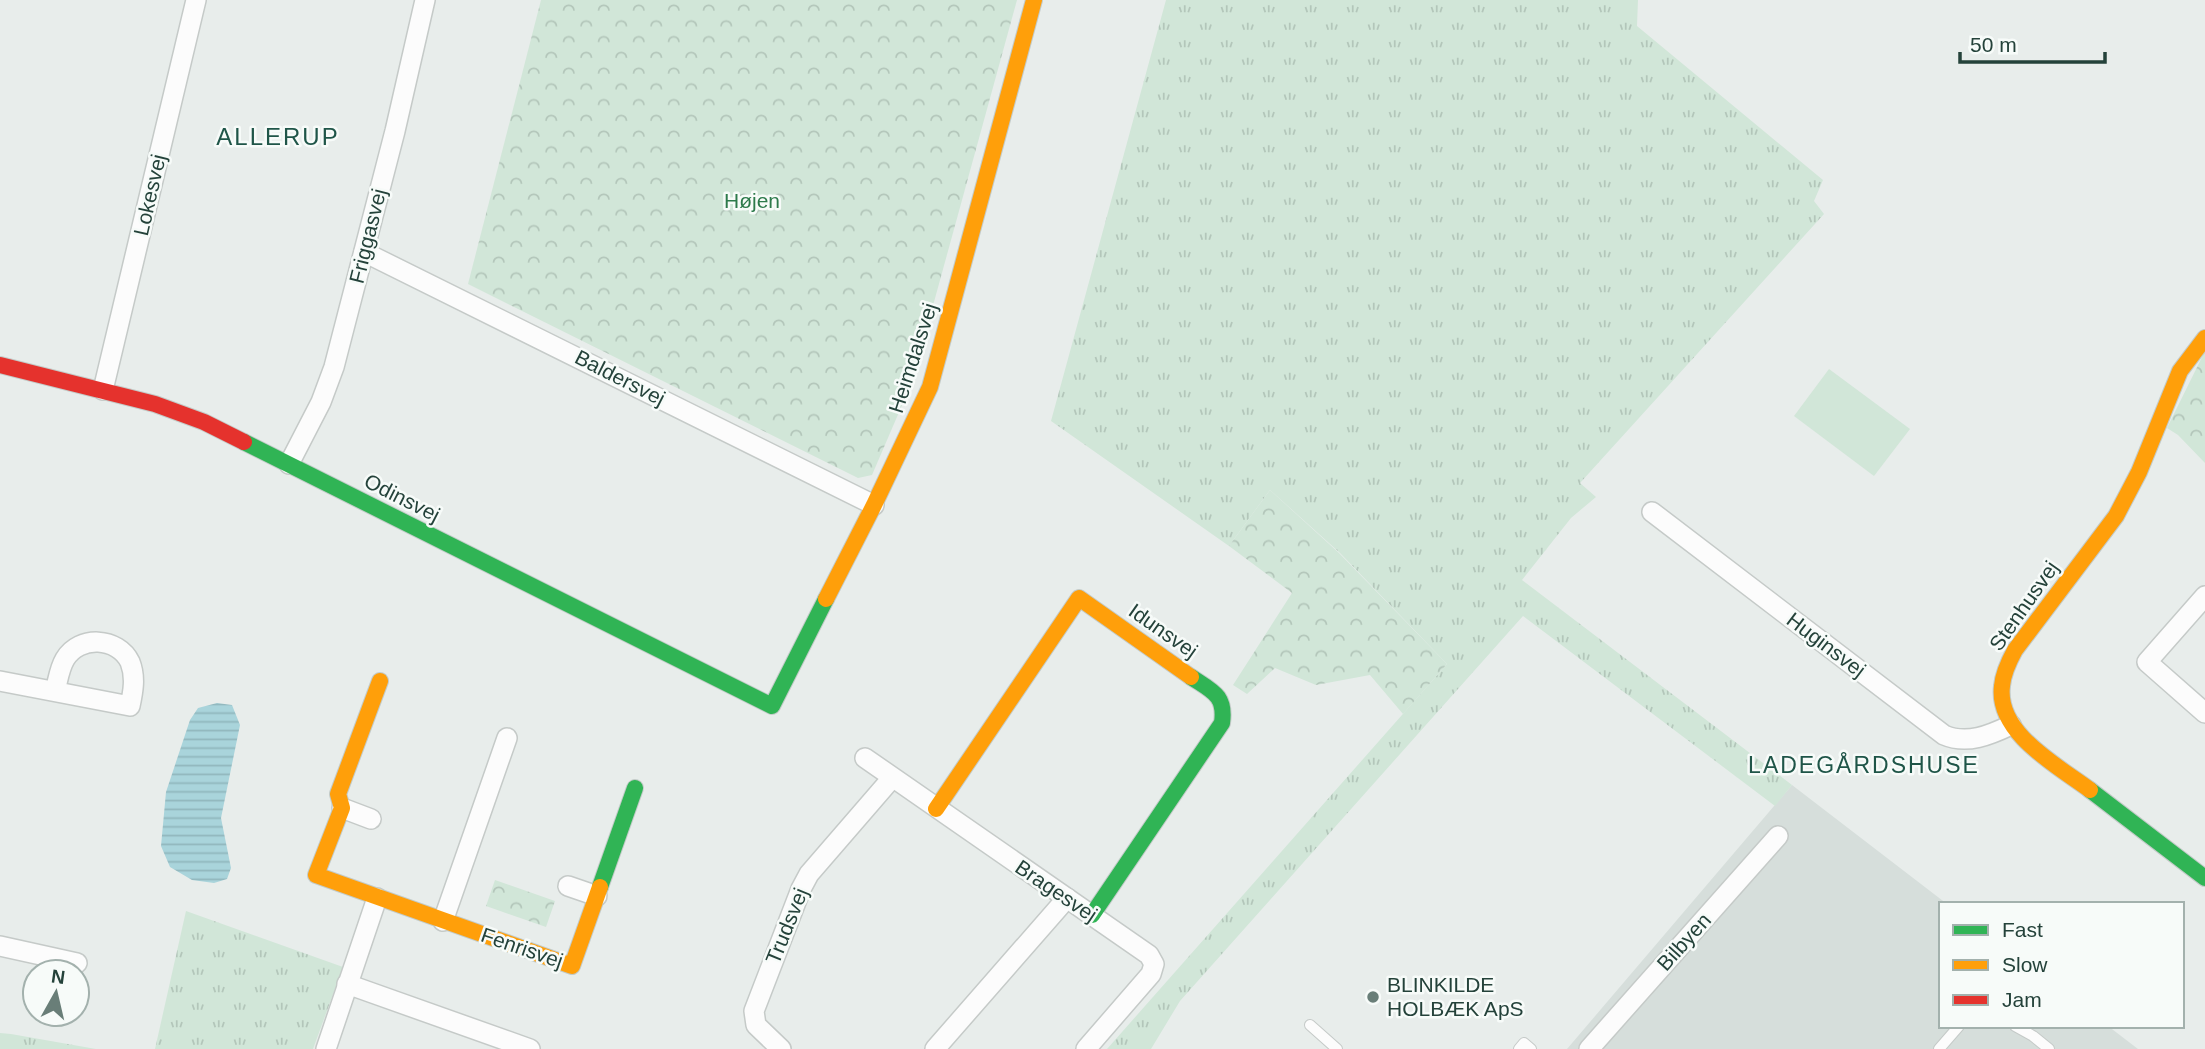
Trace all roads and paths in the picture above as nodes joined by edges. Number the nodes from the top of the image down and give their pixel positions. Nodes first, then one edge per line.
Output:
1 (196, 0) edge
2 (425, 0) edge
3 (1034, 0) edge
4 (364, 252) junction
5 (2205, 338) edge
6 (0, 365) edge
7 (103, 390) junction
8 (289, 464) junction
9 (874, 505) junction
10 (1652, 512) dead end
11 (2205, 596) edge
12 (0, 681) edge
13 (380, 681) dead end
14 (55, 691) dead end
15 (772, 706) joint
16 (2205, 713) edge
17 (2011, 725) junction
18 (507, 738) dead end
19 (864, 758) dead end
20 (892, 778) junction
21 (635, 788) dead end
22 (342, 808) junction
23 (936, 809) junction
24 (371, 820) dead end
25 (1778, 836) dead end
26 (2201, 867) edge
27 (568, 886) dead end
28 (597, 896) junction
29 (377, 898) junction
30 (1068, 898) junction
31 (1093, 915) junction
32 (443, 920) junction
33 (0, 946) edge
34 (54, 958) edge
35 (347, 984) junction
36 (1310, 1025) dead end
37 (1957, 1028) edge
38 (2019, 1028) edge
39 (326, 1049) edge
40 (530, 1049) edge
41 (781, 1049) edge
42 (935, 1049) edge
43 (1086, 1049) edge
44 (1337, 1049) edge
45 (1519, 1049) edge
46 (1531, 1049) edge
47 (1589, 1049) edge
48 (1939, 1049) edge
49 (2049, 1049) edge

1 - 7 street, Lokesvej
2 - 4 street, Friggasvej
3 - 9 street, Heimdalsvej
4 - 8 street, Friggasvej
4 - 9 street, Baldersvej
5 - 17 street, Stenhusvej
6 - 7 street, Odinsvej
7 - 8 street, Odinsvej
8 - 15 street, Odinsvej
9 - 15 street, Heimdalsvej
10 - 17 street, Huginsvej
11 - 16 street
12 - 14 street
13 - 22 street, Fenrisvej
17 - 26 street, Stenhusvej
18 - 32 street
19 - 20 street, Bragesvej
20 - 23 street, Bragesvej
20 - 41 street, Trudsvej
21 - 28 street, Fenrisvej
22 - 24 street
22 - 29 street, Fenrisvej
23 - 30 street, Bragesvej
23 - 31 street, Idunsvej
25 - 47 street, Bilbyen
27 - 28 street
28 - 32 street, Fenrisvej
29 - 32 street, Fenrisvej
29 - 35 street
30 - 31 street, Bragesvej
30 - 42 street
31 - 43 street, Bragesvej
33 - 34 street
35 - 39 street
35 - 40 street
36 - 44 lane
37 - 48 lane
38 - 49 lane
45 - 46 lane

